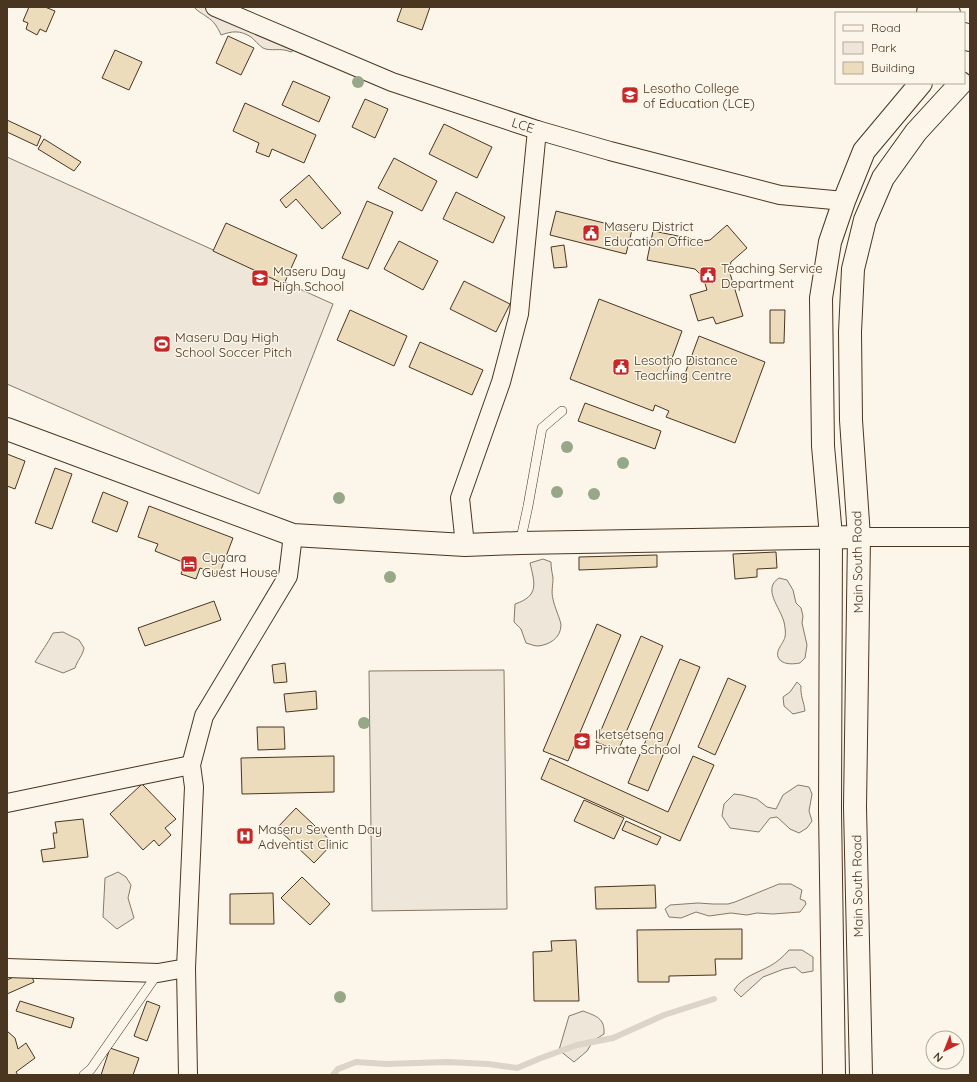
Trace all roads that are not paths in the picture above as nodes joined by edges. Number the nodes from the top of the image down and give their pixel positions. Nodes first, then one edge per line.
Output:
1 (215, 7) edge
2 (919, 84) edge
3 (960, 84) edge
4 (537, 130) junction
5 (844, 201) junction
6 (562, 411) dead end
7 (7, 429) edge
8 (293, 535) junction
9 (831, 536) junction
10 (859, 536) junction
11 (970, 537) edge
12 (520, 543) junction
13 (465, 545) junction
14 (191, 765) junction
15 (7, 803) edge
16 (7, 968) edge
17 (186, 968) junction
18 (158, 973) junction
19 (84, 1075) edge
20 (188, 1075) edge
21 (834, 1075) edge
22 (861, 1075) edge

1 - 4 street, LCE
2 - 5 main road, Main South Road
3 - 10 main road, Main South Road
4 - 5 street, LCE
4 - 13 street
5 - 9 main road, Main South Road
6 - 12 lane
7 - 8 main road
8 - 13 main road
8 - 14 street
9 - 10 main road
9 - 12 main road
9 - 21 main road, Main South Road
10 - 11 street
10 - 22 main road, Main South Road
12 - 13 main road
14 - 15 street
14 - 17 street
16 - 18 street
17 - 18 street
17 - 20 street
18 - 19 lane

